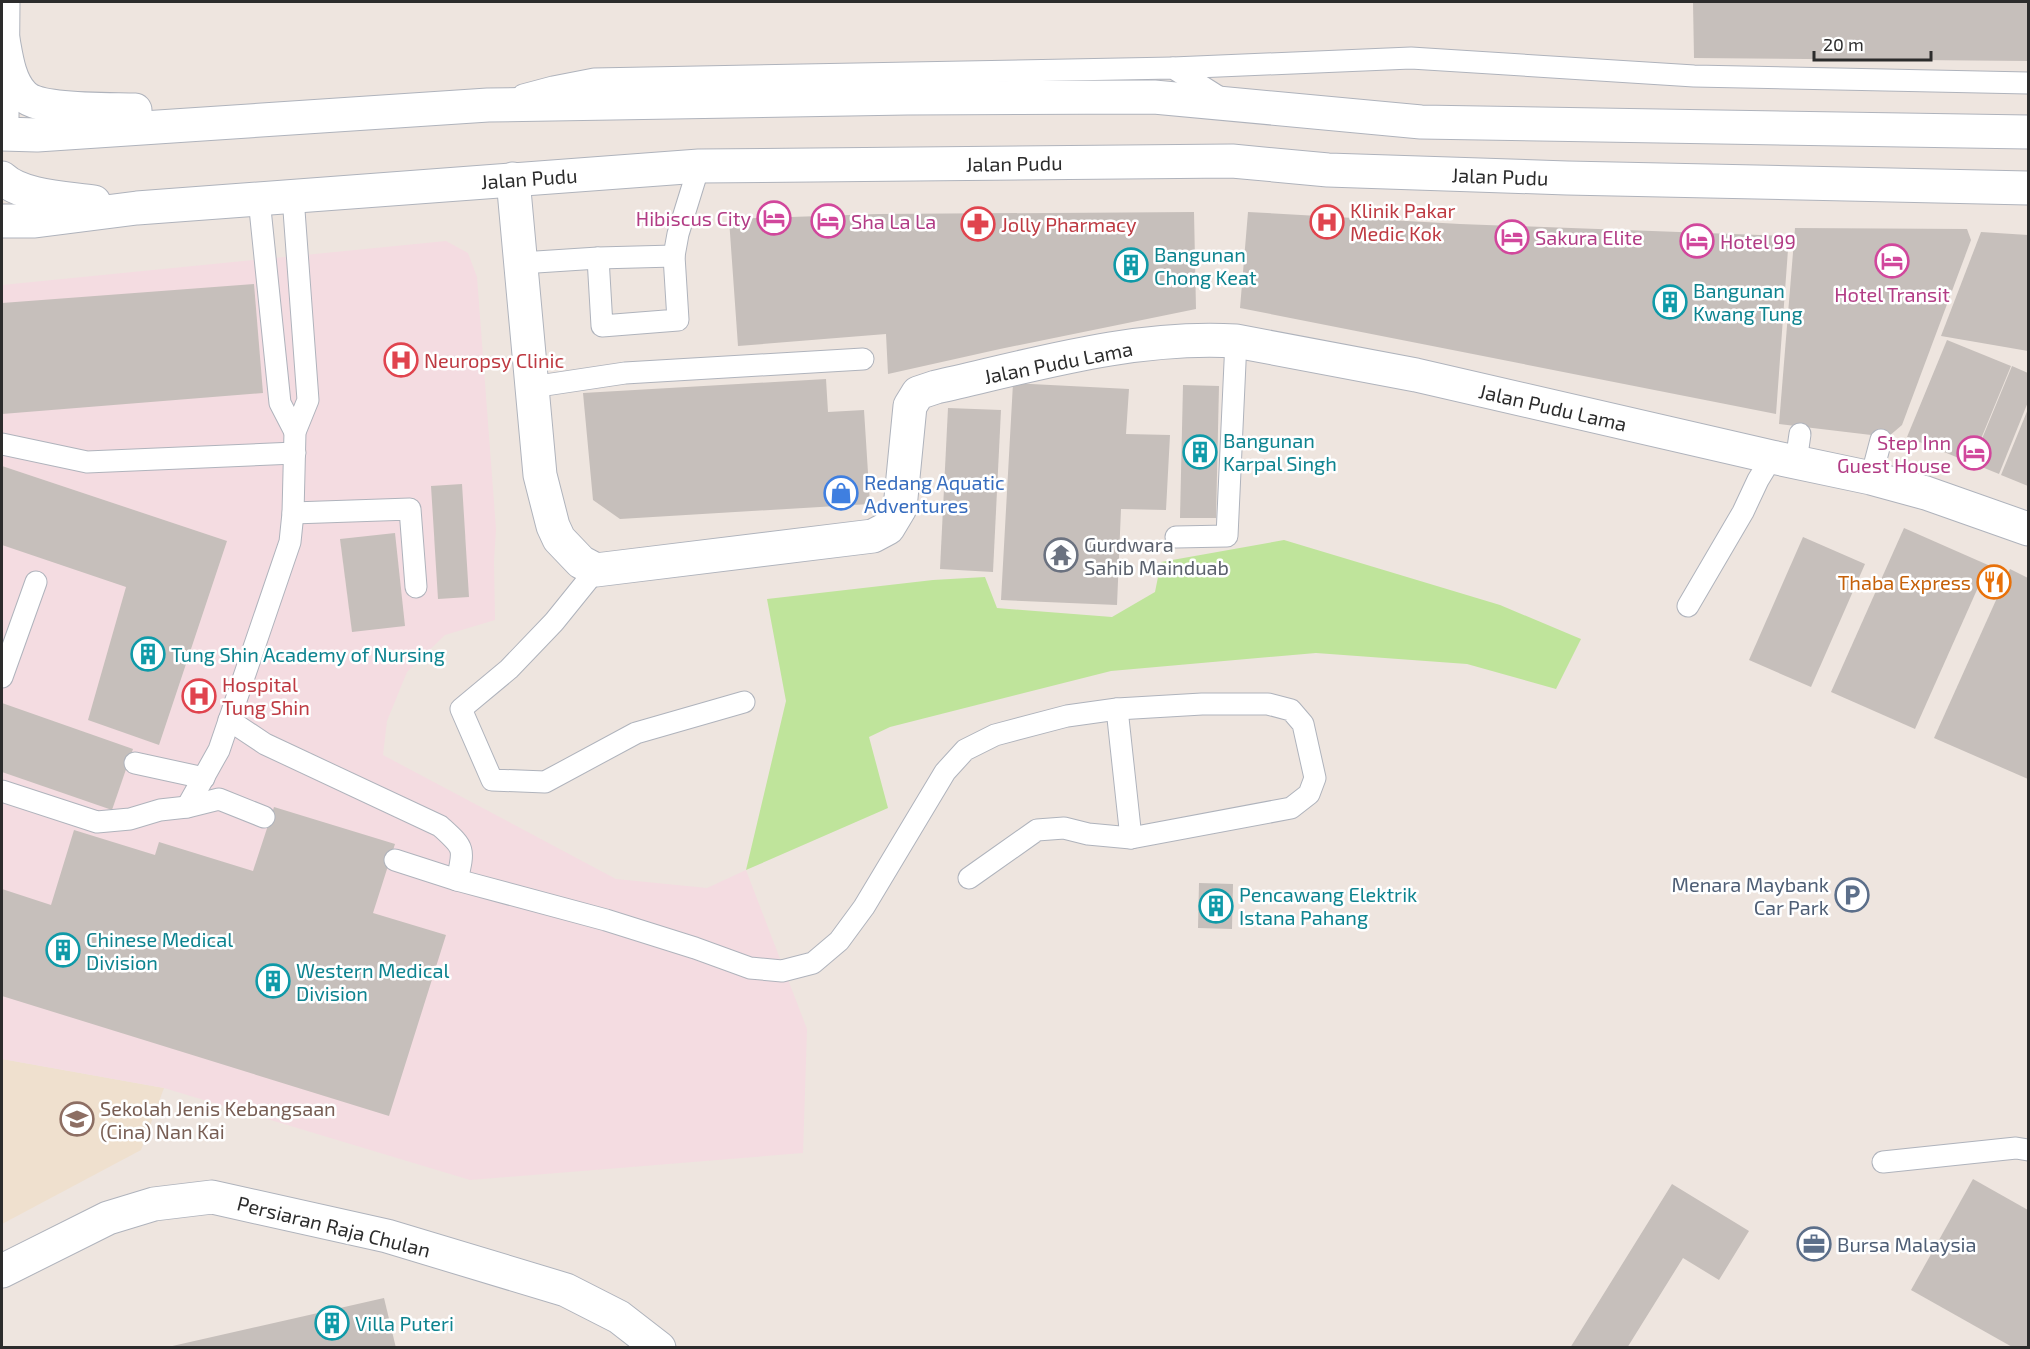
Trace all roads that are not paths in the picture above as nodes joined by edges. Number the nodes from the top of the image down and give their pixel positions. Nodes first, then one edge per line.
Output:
1 (3, 2) edge
2 (2, 34) edge
3 (1173, 68) junction
4 (2028, 83) edge
5 (1230, 104) junction
6 (488, 105) junction
7 (2, 117) edge
8 (261, 120) junction
9 (2028, 132) edge
10 (2, 134) edge
11 (699, 166) junction
12 (2, 178) edge
13 (513, 179) junction
14 (2028, 188) edge
15 (293, 197) junction
16 (259, 199) junction
17 (137, 208) junction
18 (2, 220) edge
19 (674, 256) junction
20 (598, 258) junction
21 (520, 263) junction
22 (1236, 340) junction
23 (863, 359) dead end
24 (532, 387) junction
25 (1881, 440) dead end
26 (295, 443) junction
27 (2, 444) edge
28 (1789, 451) junction
29 (1871, 478) junction
30 (293, 513) junction
31 (2028, 529) edge
32 (1176, 537) dead end
33 (596, 570) junction
34 (36, 582) dead end
35 (416, 587) dead end
36 (1688, 606) dead end
37 (2, 677) edge
38 (744, 702) dead end
39 (1117, 709) junction
40 (229, 720) junction
41 (135, 763) dead end
42 (204, 778) junction
43 (2, 791) edge
44 (187, 807) junction
45 (264, 817) dead end
46 (1131, 838) junction
47 (395, 860) dead end
48 (969, 878) dead end
49 (457, 880) junction
50 (2028, 1150) edge
51 (1883, 1162) dead end
52 (2, 1271) edge
53 (659, 1347) edge

1 - 2 main road
2 - 7 main road
2 - 8 main road
3 - 4 lane
3 - 5 lane
3 - 6 lane
5 - 6 main road
5 - 9 main road
6 - 8 main road
8 - 10 main road
11 - 13 main road, Jalan Pudu
11 - 14 main road, Jalan Pudu
11 - 19 lane
12 - 17 main road
13 - 15 main road, Jalan Pudu
13 - 21 main road
15 - 16 main road, Jalan Pudu
15 - 26 lane
16 - 17 main road, Jalan Pudu
16 - 26 lane
17 - 18 main road, Jalan Pudu
19 - 20 lane
19 - 20 lane
20 - 21 lane
21 - 24 main road
22 - 28 main road, Jalan Pudu Lama
22 - 32 lane
22 - 33 main road, Jalan Pudu Lama
23 - 24 lane
24 - 33 main road
25 - 29 lane
26 - 27 lane
26 - 30 lane
28 - 29 main road, Jalan Pudu Lama
28 - 36 lane
29 - 31 main road, Jalan Pudu Lama
30 - 35 lane
30 - 40 lane
33 - 38 lane
34 - 37 lane
39 - 46 lane
39 - 46 lane
39 - 49 lane
40 - 42 lane
40 - 49 lane
41 - 42 lane
42 - 44 lane
43 - 44 lane
44 - 45 lane
46 - 48 lane
47 - 49 lane
50 - 51 lane
52 - 53 main road, Persiaran Raja Chulan

